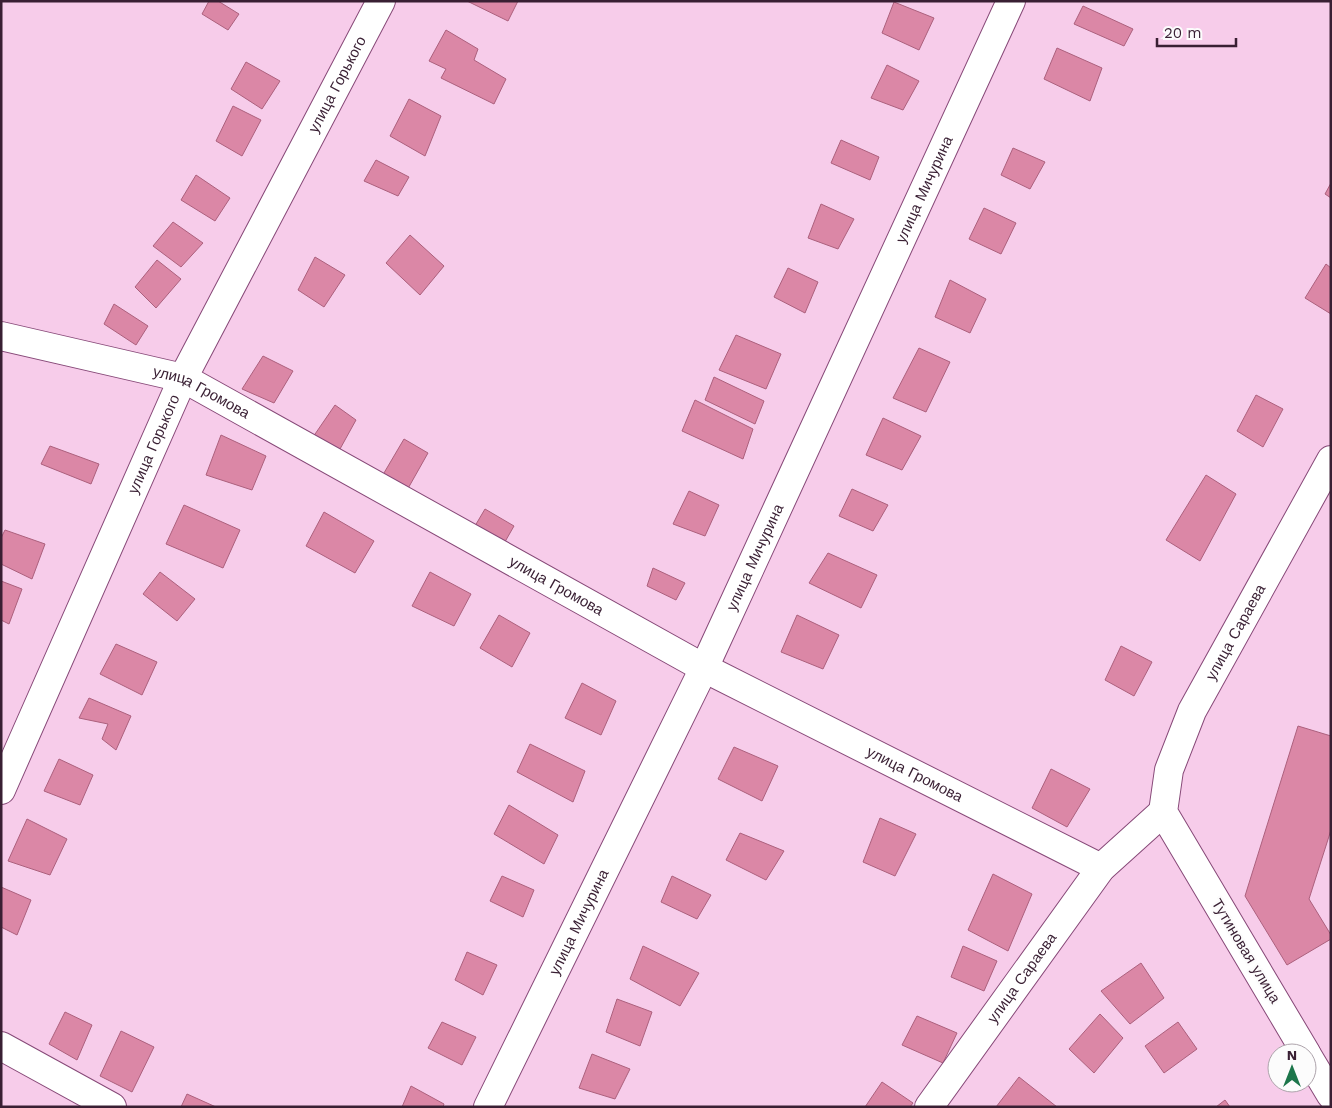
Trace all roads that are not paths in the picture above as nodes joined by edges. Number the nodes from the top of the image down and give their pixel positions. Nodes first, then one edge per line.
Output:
1 (380, 1) edge
2 (1011, 1) edge
3 (1, 336) edge
4 (184, 378) junction
5 (1330, 462) edge
6 (704, 668) junction
7 (1, 790) edge
8 (1163, 812) junction
9 (1101, 868) junction
10 (1300, 1043) edge
11 (1, 1046) edge
12 (1317, 1072) edge
13 (1331, 1095) edge
14 (112, 1107) edge
15 (488, 1107) edge
16 (929, 1107) edge

1 - 4 street, улица Горького
2 - 6 street, улица Мичурина
3 - 4 street, улица Громова
4 - 6 street, улица Громова
4 - 7 street, улица Горького
5 - 8 street, улица Сараева
6 - 9 street, улица Громова
6 - 15 street, улица Мичурина
8 - 9 street, улица Сараева
8 - 10 street, Тутиновая улица
9 - 16 street, улица Сараева
11 - 14 street
12 - 13 street, Тутиновая улица

